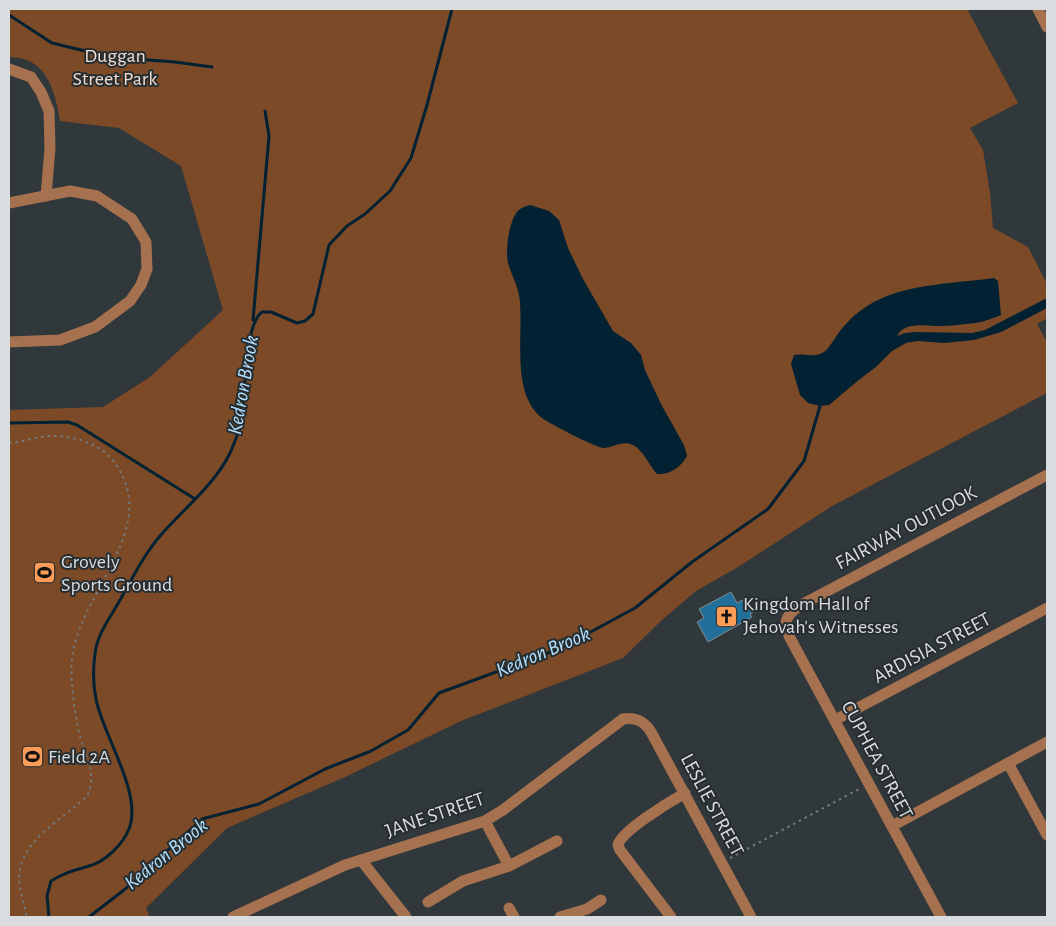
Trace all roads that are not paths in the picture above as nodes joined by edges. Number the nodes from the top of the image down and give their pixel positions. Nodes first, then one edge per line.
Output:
1 (1038, 9) edge
2 (1047, 27) edge
3 (9, 69) edge
4 (46, 196) junction
5 (9, 203) edge
6 (9, 342) edge
7 (1047, 475) edge
8 (1047, 608) edge
9 (786, 618) joint
10 (632, 718) joint
11 (835, 720) junction
12 (1047, 742) edge
13 (1008, 763) junction
14 (685, 793) junction
15 (486, 821) junction
16 (892, 826) junction
17 (1047, 835) edge
18 (557, 841) dead end
19 (361, 860) junction
20 (509, 866) junction
21 (601, 900) dead end
22 (428, 902) dead end
23 (748, 916) edge
24 (233, 917) edge
25 (406, 917) edge
26 (560, 917) edge
27 (671, 917) edge
28 (941, 917) edge

1 - 2 street
3 - 4 street
4 - 5 street
4 - 6 street
7 - 9 street, FAIRWAY OUTLOOK
8 - 11 street, ARDISIA STREET
9 - 11 street, CUPHEA STREET
10 - 14 street, LESLIE STREET
10 - 15 street, JANE STREET
11 - 16 street, CUPHEA STREET
12 - 13 street
13 - 16 street
13 - 17 street
14 - 23 street, LESLIE STREET
14 - 27 street
15 - 19 street, JANE STREET
15 - 20 street
16 - 28 street, CUPHEA STREET
18 - 20 street
19 - 24 street, JANE STREET
19 - 25 street
20 - 22 street
21 - 26 street

